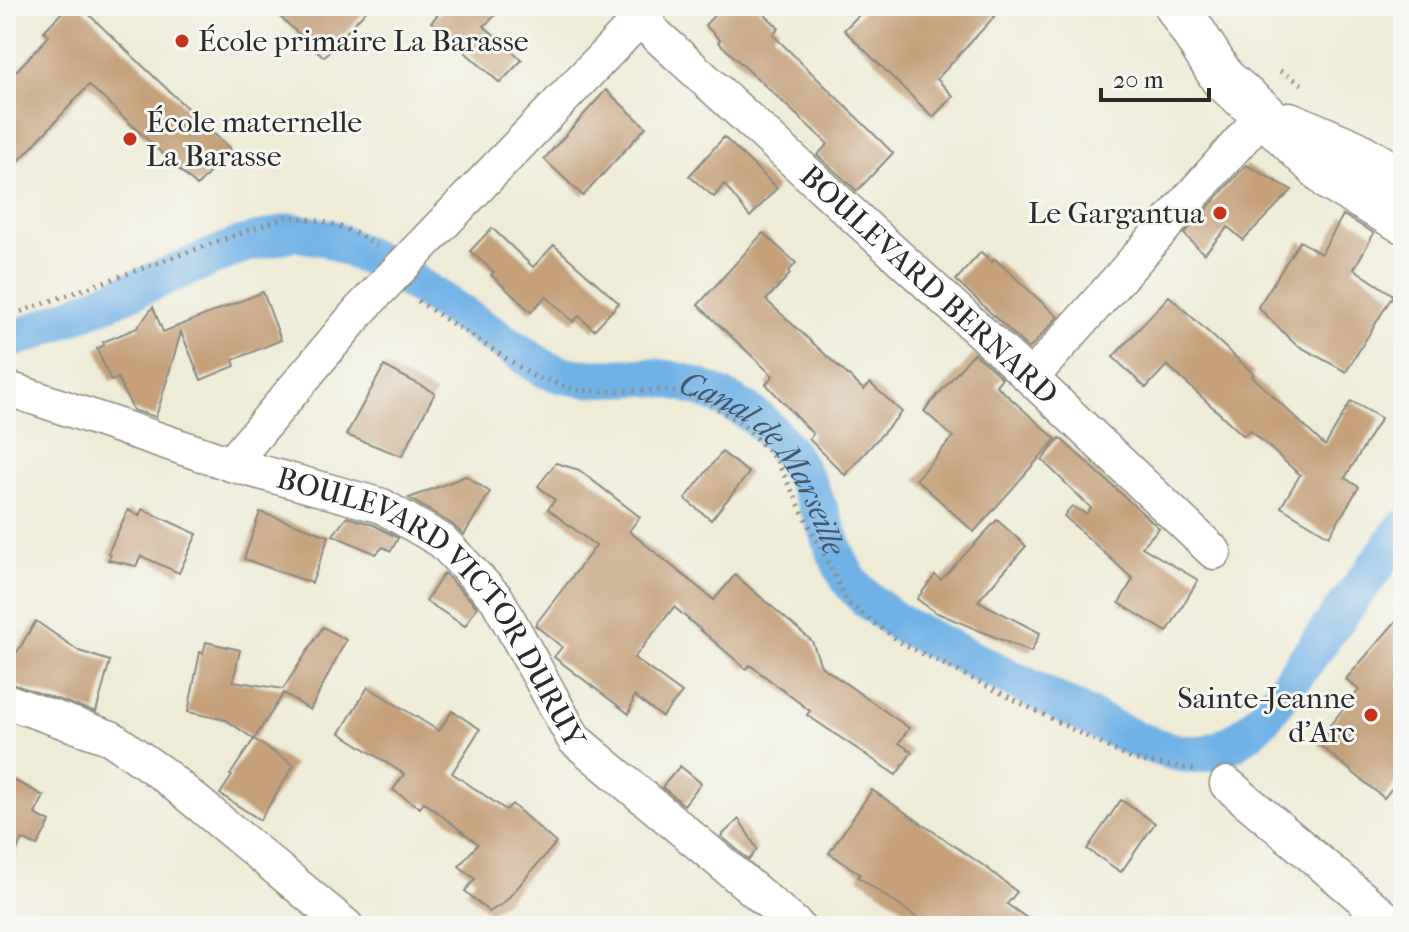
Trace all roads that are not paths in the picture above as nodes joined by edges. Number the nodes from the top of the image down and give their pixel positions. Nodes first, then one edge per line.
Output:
1 (1177, 6) edge
2 (646, 13) edge
3 (1264, 114) junction
4 (1403, 181) edge
5 (1403, 221) edge
6 (1031, 378) junction
7 (6, 388) edge
8 (231, 464) junction
9 (1214, 552) dead end
10 (6, 701) edge
11 (1227, 784) road end
12 (346, 926) edge
13 (797, 926) edge
14 (1395, 926) edge

1 - 3 main road
2 - 6 street, BOULEVARD BERNARD
2 - 8 street
3 - 4 main road
3 - 5 main road
3 - 6 street
6 - 9 street, BOULEVARD BERNARD
7 - 8 street, BOULEVARD VICTOR DURUY
8 - 13 street, BOULEVARD VICTOR DURUY
10 - 12 street
11 - 14 street

